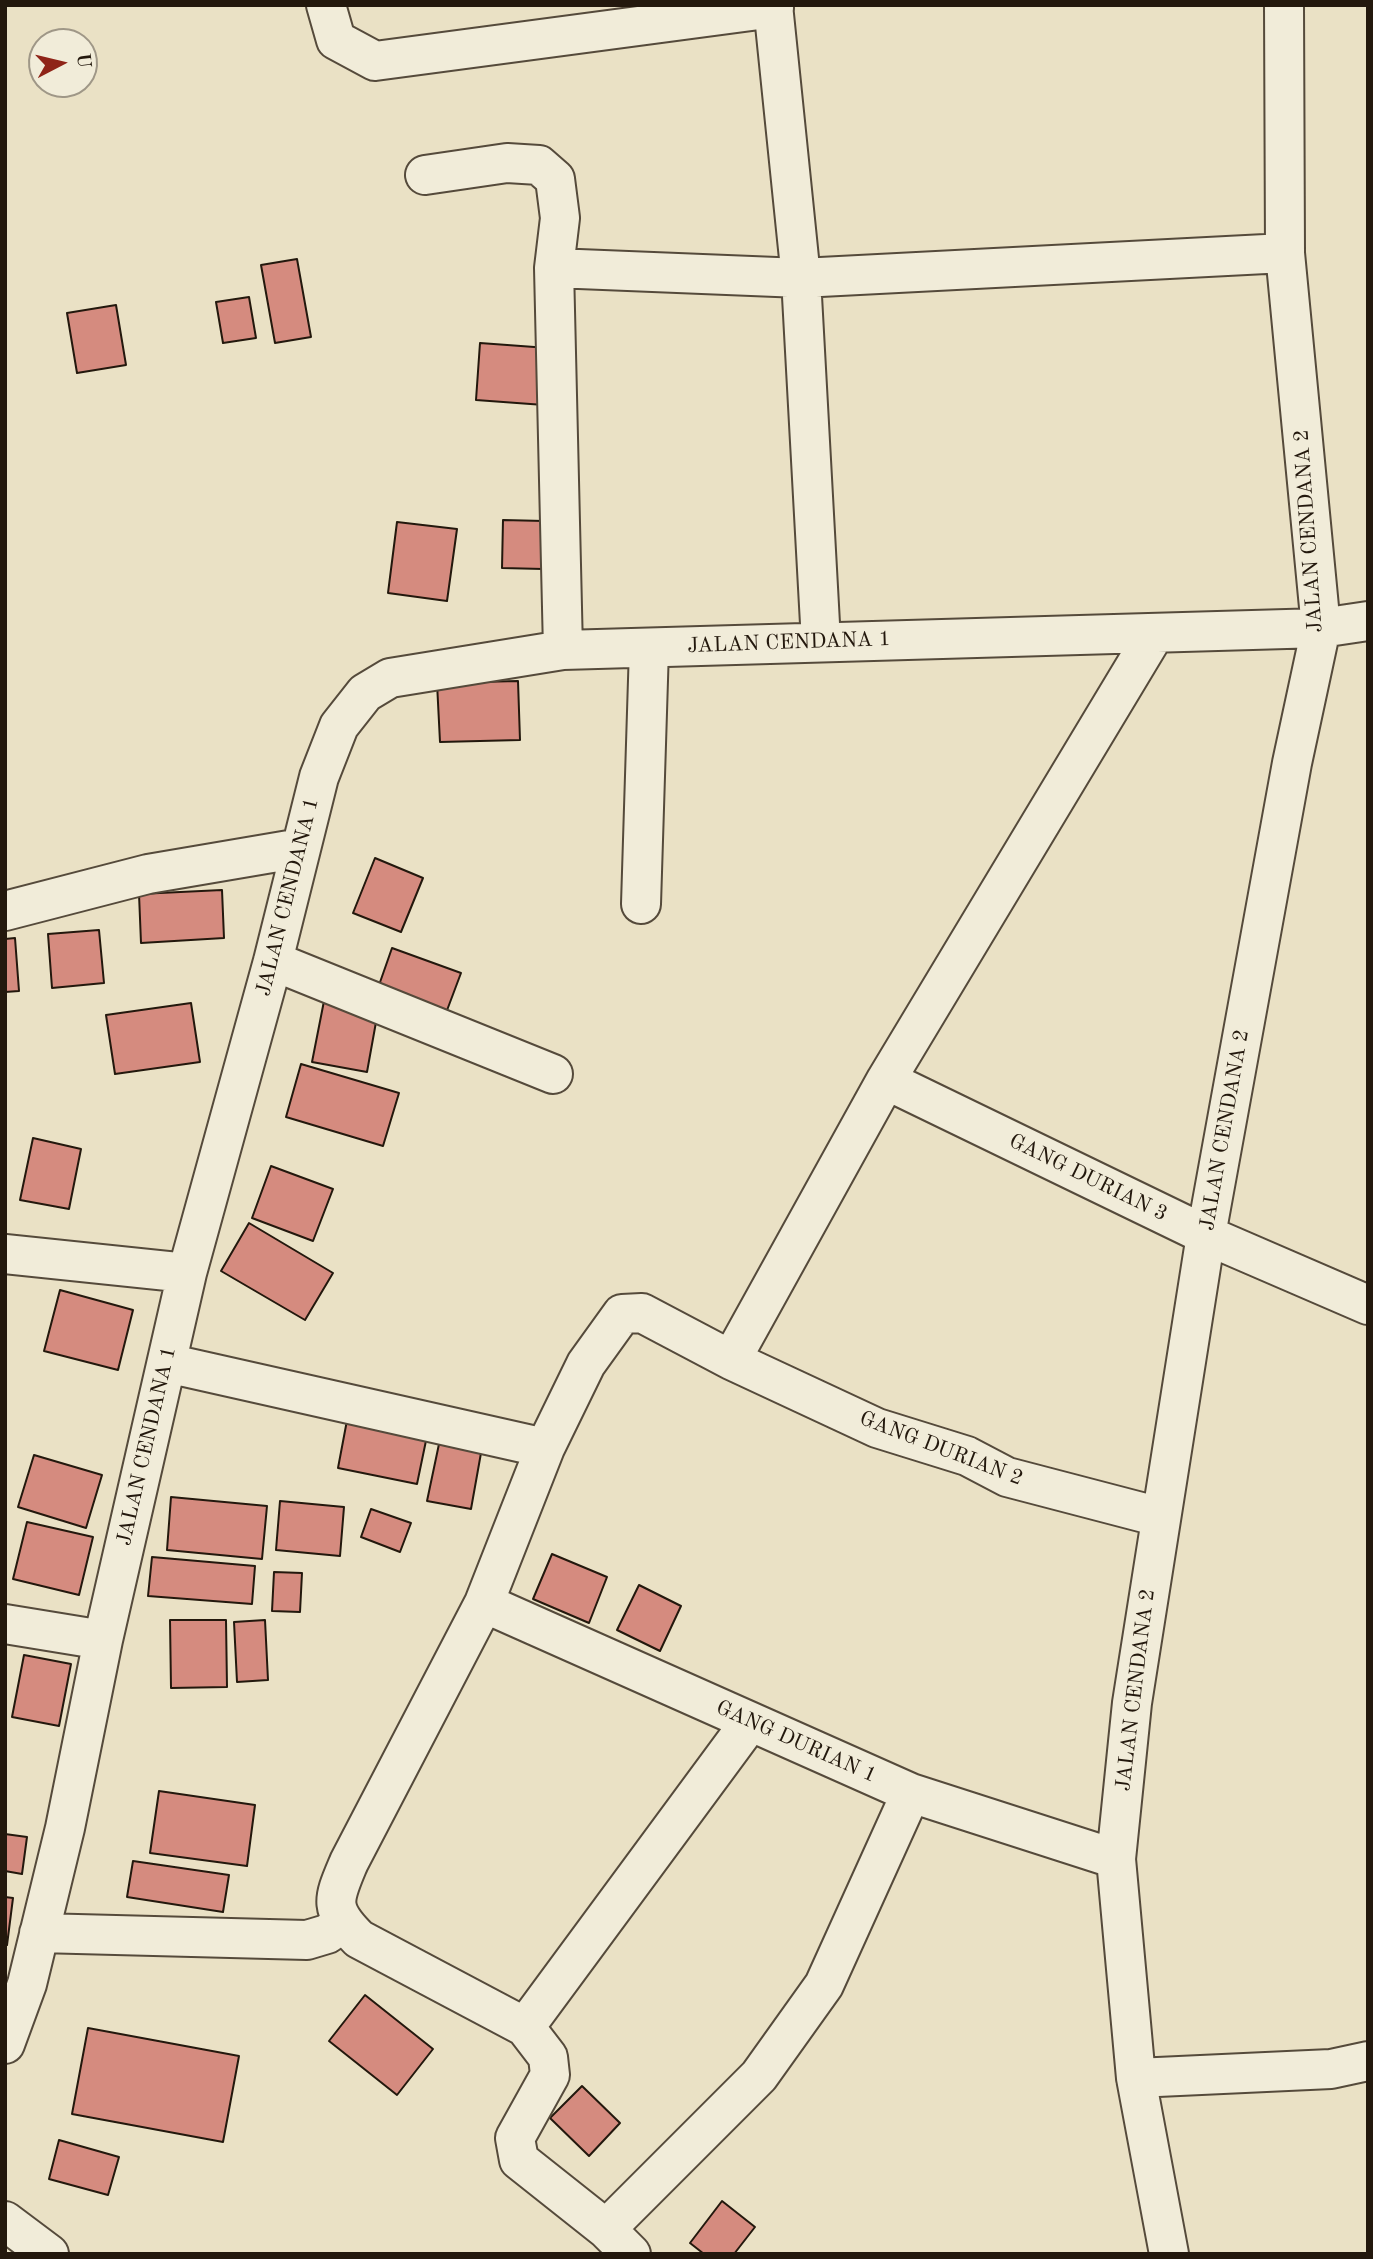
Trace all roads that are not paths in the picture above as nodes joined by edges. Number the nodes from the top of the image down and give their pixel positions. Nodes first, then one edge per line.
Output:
1 (326, 5) edge
2 (1284, 5) edge
3 (774, 6) edge
4 (425, 175) dead end
5 (1285, 253) junction
6 (554, 268) junction
7 (802, 278) junction
8 (1368, 621) edge
9 (1321, 628) junction
10 (1155, 633) junction
11 (821, 642) junction
12 (649, 648) junction
13 (563, 650) junction
14 (301, 848) junction
15 (641, 904) dead end
16 (5, 911) edge
17 (273, 961) junction
18 (552, 1074) dead end
19 (886, 1080) junction
20 (1206, 1235) junction
21 (5, 1254) edge
22 (187, 1273) junction
23 (1368, 1305) edge
24 (731, 1360) junction
25 (167, 1363) junction
26 (545, 1448) junction
27 (1160, 1517) junction
28 (484, 1603) junction
29 (5, 1624) edge
30 (103, 1640) junction
31 (750, 1722) junction
32 (911, 1793) junction
33 (1116, 1859) junction
34 (343, 1923) junction
35 (39, 1933) junction
36 (525, 2027) junction
37 (5, 2044) edge
38 (1368, 2061) edge
39 (1136, 2078) junction
40 (5, 2221) edge
41 (619, 2242) edge
42 (49, 2254) edge
43 (1169, 2254) edge

1 - 3 street
2 - 5 street, JALAN CENDANA 2
3 - 7 street
4 - 6 street
5 - 7 street
5 - 9 street, JALAN CENDANA 2
6 - 7 street
6 - 13 street
7 - 11 street
8 - 9 street, JALAN CENDANA 1
9 - 10 street, JALAN CENDANA 1
9 - 20 street, JALAN CENDANA 2
10 - 11 street, JALAN CENDANA 1
10 - 19 street
11 - 12 street, JALAN CENDANA 1
12 - 13 street, JALAN CENDANA 1
12 - 15 street
13 - 14 street, JALAN CENDANA 1
14 - 16 street
14 - 17 street, JALAN CENDANA 1
17 - 18 street
17 - 22 street, JALAN CENDANA 1
19 - 20 street, GANG DURIAN 3
19 - 24 street
20 - 23 street, GANG DURIAN 3
20 - 27 street, JALAN CENDANA 2
21 - 22 street
22 - 25 street, JALAN CENDANA 1
24 - 26 street, GANG DURIAN 2
24 - 27 street, GANG DURIAN 2
25 - 26 street
25 - 30 street, JALAN CENDANA 1
26 - 28 street
27 - 33 street, JALAN CENDANA 2
28 - 31 street, GANG DURIAN 1
28 - 34 street
29 - 30 street
30 - 35 street, JALAN CENDANA 1
31 - 32 street, GANG DURIAN 1
31 - 36 street
32 - 33 street, GANG DURIAN 1
32 - 41 street
33 - 39 street, JALAN CENDANA 2
34 - 35 street
34 - 36 street
35 - 37 street, JALAN CENDANA 1
36 - 41 street
38 - 39 street
39 - 43 street, JALAN CENDANA 2
40 - 42 street

